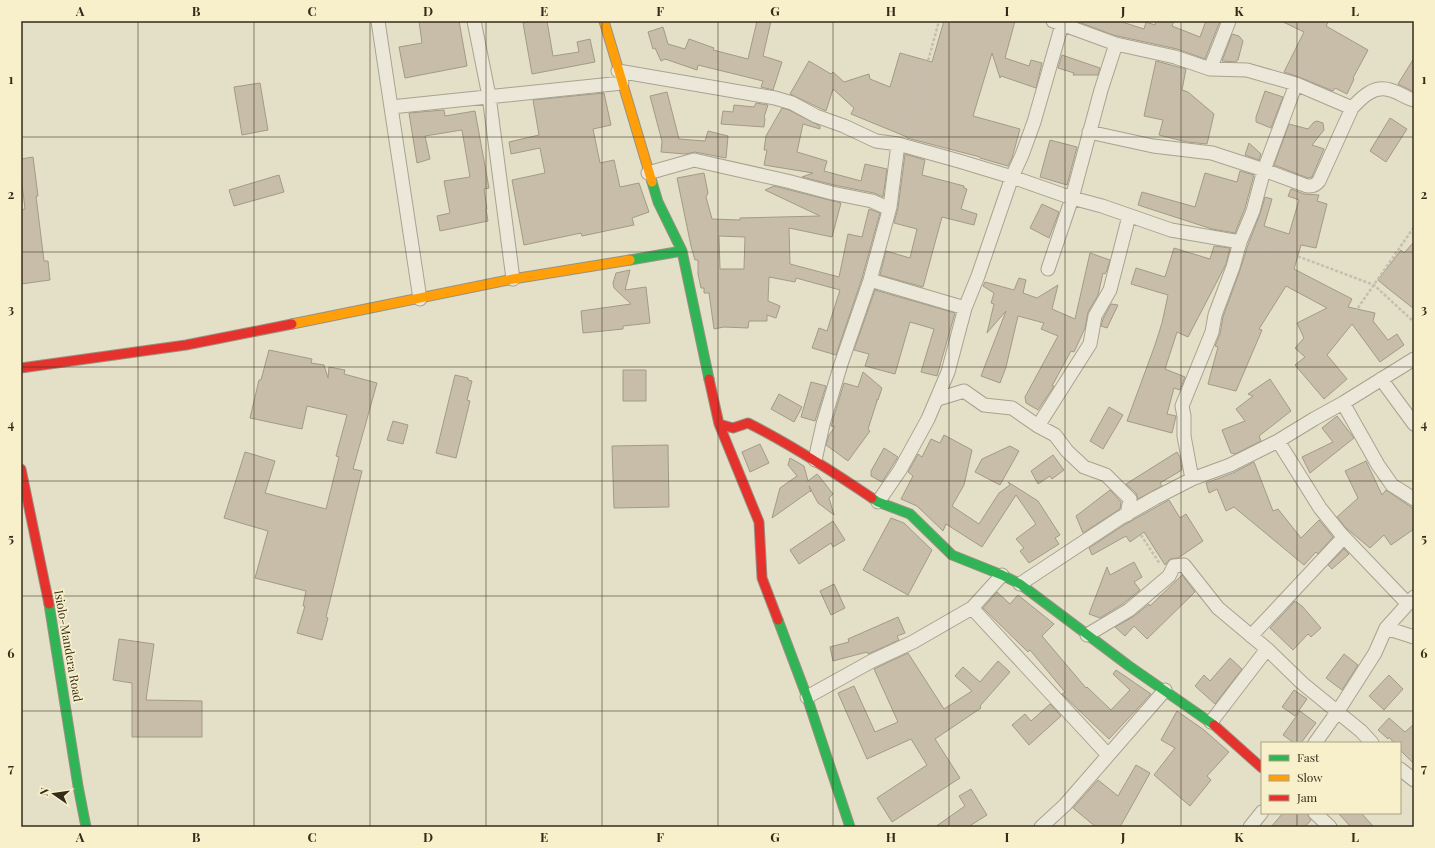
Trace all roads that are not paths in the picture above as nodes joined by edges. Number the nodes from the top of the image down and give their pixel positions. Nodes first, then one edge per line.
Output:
1 (378, 21) edge
2 (474, 21) edge
3 (604, 21) edge
4 (1229, 21) edge
5 (1059, 22) edge
6 (1116, 44) junction
7 (1210, 69) junction
8 (620, 77) junction
9 (1296, 84) junction
10 (489, 96) junction
11 (1414, 100) edge
12 (391, 107) junction
13 (1352, 108) junction
14 (1089, 132) junction
15 (898, 144) junction
16 (1264, 170) junction
17 (648, 173) junction
18 (1012, 177) junction
19 (1072, 198) junction
20 (890, 207) junction
21 (1129, 216) junction
22 (1240, 242) junction
23 (682, 251) junction
24 (1048, 269) dead end
25 (513, 279) junction
26 (870, 280) junction
27 (420, 299) junction
28 (965, 308) junction
29 (1414, 359) edge
30 (21, 368) edge
31 (1381, 379) junction
32 (938, 399) junction
33 (1343, 403) junction
34 (719, 424) junction
35 (1414, 424) edge
36 (1038, 426) junction
37 (1278, 441) junction
38 (815, 460) junction
39 (21, 469) edge
40 (1192, 479) junction
41 (1414, 499) edge
42 (878, 502) junction
43 (1127, 515) junction
44 (1344, 537) junction
45 (1002, 575) junction
46 (1020, 584) junction
47 (1411, 600) edge
48 (972, 608) junction
49 (1386, 628) junction
50 (1087, 635) junction
51 (1251, 636) junction
52 (1414, 637) edge
53 (1267, 648) junction
54 (1165, 690) junction
55 (807, 697) junction
56 (1338, 711) junction
57 (1211, 722) junction
58 (1316, 742) edge
59 (1371, 742) edge
60 (1108, 755) junction
61 (1261, 767) edge
62 (1401, 770) edge
63 (1414, 780) edge
64 (1261, 813) edge
65 (86, 827) edge
66 (850, 827) edge
67 (1040, 827) edge
68 (1250, 827) edge

1 - 12 street
2 - 10 street
3 - 8 main road
4 - 7 street
5 - 6 street
5 - 18 street
6 - 7 street
6 - 14 street
7 - 9 street
8 - 10 street
8 - 15 street
8 - 17 main road
9 - 13 street
9 - 16 street
10 - 12 street
10 - 25 street
11 - 13 street
12 - 27 street
13 - 16 street
14 - 16 street
14 - 19 street
15 - 18 street
15 - 20 street
16 - 22 street
17 - 20 street
17 - 23 main road
18 - 19 street
18 - 28 street
19 - 21 street
19 - 24 street
20 - 26 street
21 - 22 street
21 - 36 street
22 - 40 street
23 - 25 main road
23 - 34 main road
25 - 27 main road
26 - 28 street
26 - 38 street
27 - 30 main road
28 - 32 street
29 - 31 street
31 - 33 street
31 - 35 street
32 - 36 street
32 - 42 street
33 - 37 street
33 - 41 street
34 - 38 main road
34 - 55 main road
36 - 43 street
37 - 40 street
37 - 44 street
38 - 42 main road
39 - 65 main road, Isiolo-Mandera Road
40 - 43 street
42 - 45 main road
43 - 46 street
44 - 47 street
44 - 51 street
45 - 46 main road
45 - 48 street
46 - 50 main road
47 - 49 street
48 - 55 street
48 - 60 street
49 - 52 street
49 - 56 street
50 - 51 street
50 - 54 main road
51 - 53 street
53 - 56 street
53 - 57 street
54 - 57 main road
54 - 60 street
55 - 66 main road
56 - 58 street
56 - 59 street
57 - 61 main road
60 - 67 street
62 - 63 street
64 - 68 street

